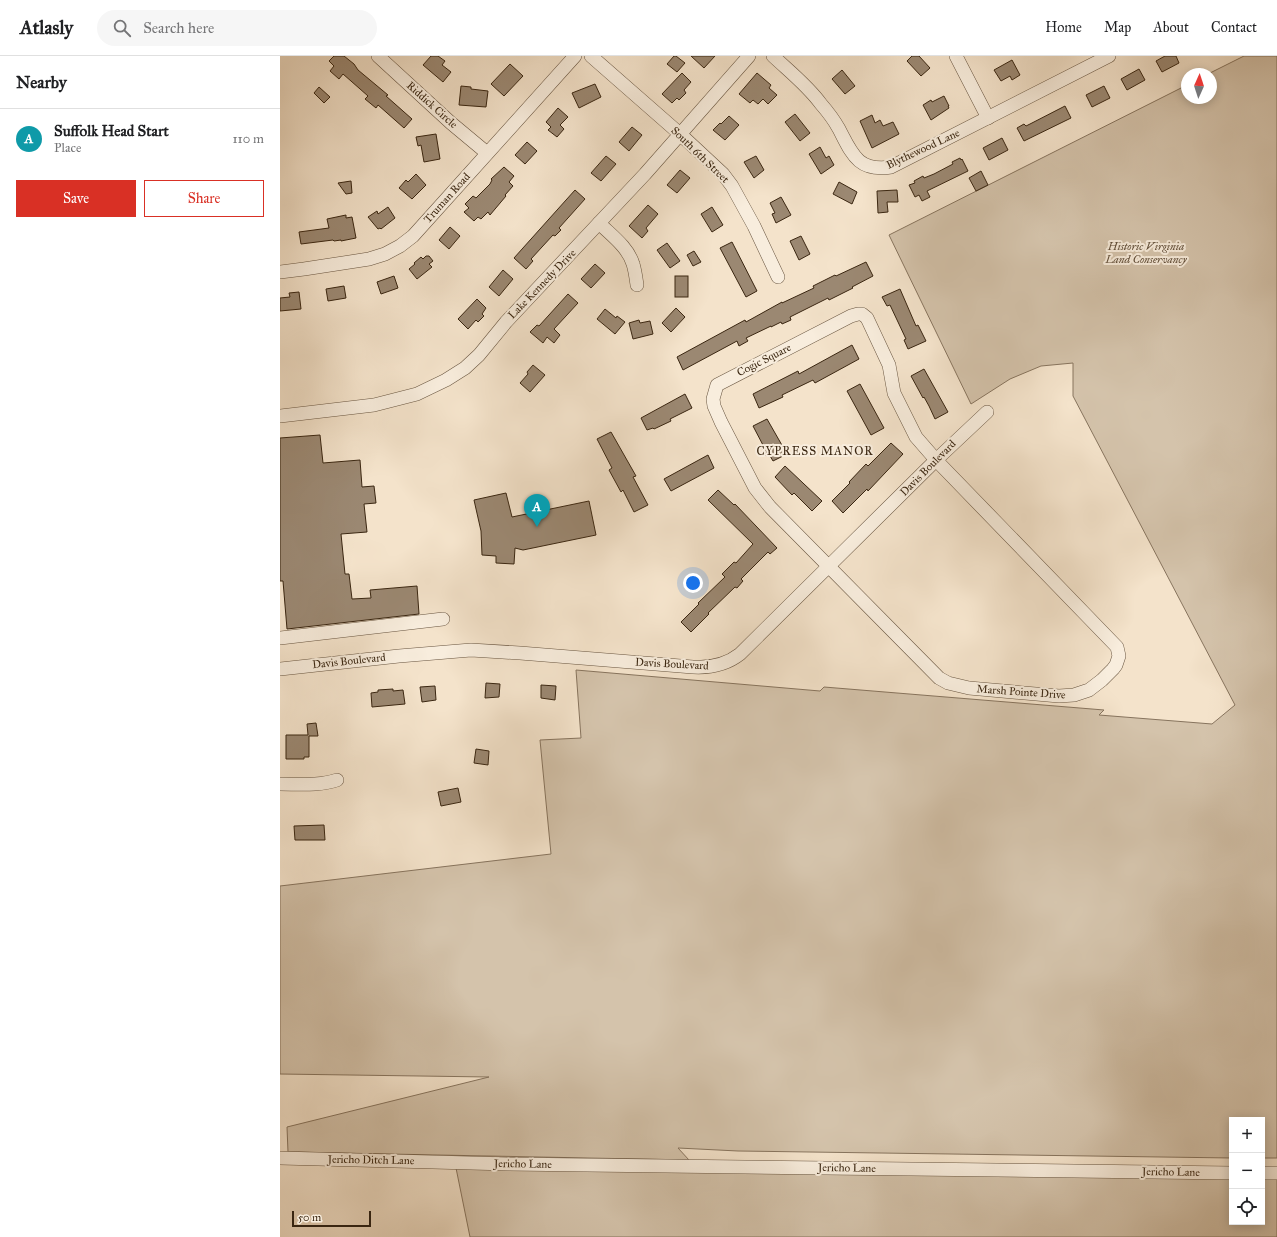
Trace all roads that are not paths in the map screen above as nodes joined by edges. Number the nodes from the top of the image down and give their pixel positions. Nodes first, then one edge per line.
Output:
1 (378, 56) edge
2 (574, 56) edge
3 (591, 56) edge
4 (749, 56) edge
5 (773, 56) edge
6 (956, 56) edge
7 (1108, 56) edge
8 (988, 118) junction
9 (680, 134) junction
10 (487, 153) junction
11 (599, 223) junction
12 (280, 272) edge
13 (778, 276) dead end
14 (637, 285) dead end
15 (987, 412) dead end
16 (280, 416) edge
17 (936, 460) junction
18 (829, 567) junction
19 (442, 619) dead end
20 (280, 638) edge
21 (280, 669) edge
22 (337, 780) dead end
23 (280, 784) edge
24 (280, 1158) edge
25 (462, 1162) joint
26 (1229, 1173) edge
27 (1265, 1173) edge
28 (1277, 1173) edge

1 - 10 street, Riddick Circle
2 - 10 street, Truman Road
3 - 9 street, South 6th Street
4 - 9 street, Lake Kennedy Drive
5 - 8 street, Blythewood Lane
6 - 8 street
7 - 8 street, Blythewood Lane
9 - 11 street, Lake Kennedy Drive
9 - 13 street, South 6th Street
10 - 12 street, Truman Road
11 - 14 street
11 - 16 street, Lake Kennedy Drive
15 - 17 street, Davis Boulevard
17 - 18 street, Davis Boulevard
17 - 18 street, Cogic Square
17 - 18 street, Marsh Pointe Drive
18 - 21 street, Davis Boulevard
19 - 20 street
22 - 23 street
24 - 25 street, Jericho Ditch Lane
25 - 26 street, Jericho Lane
27 - 28 street

